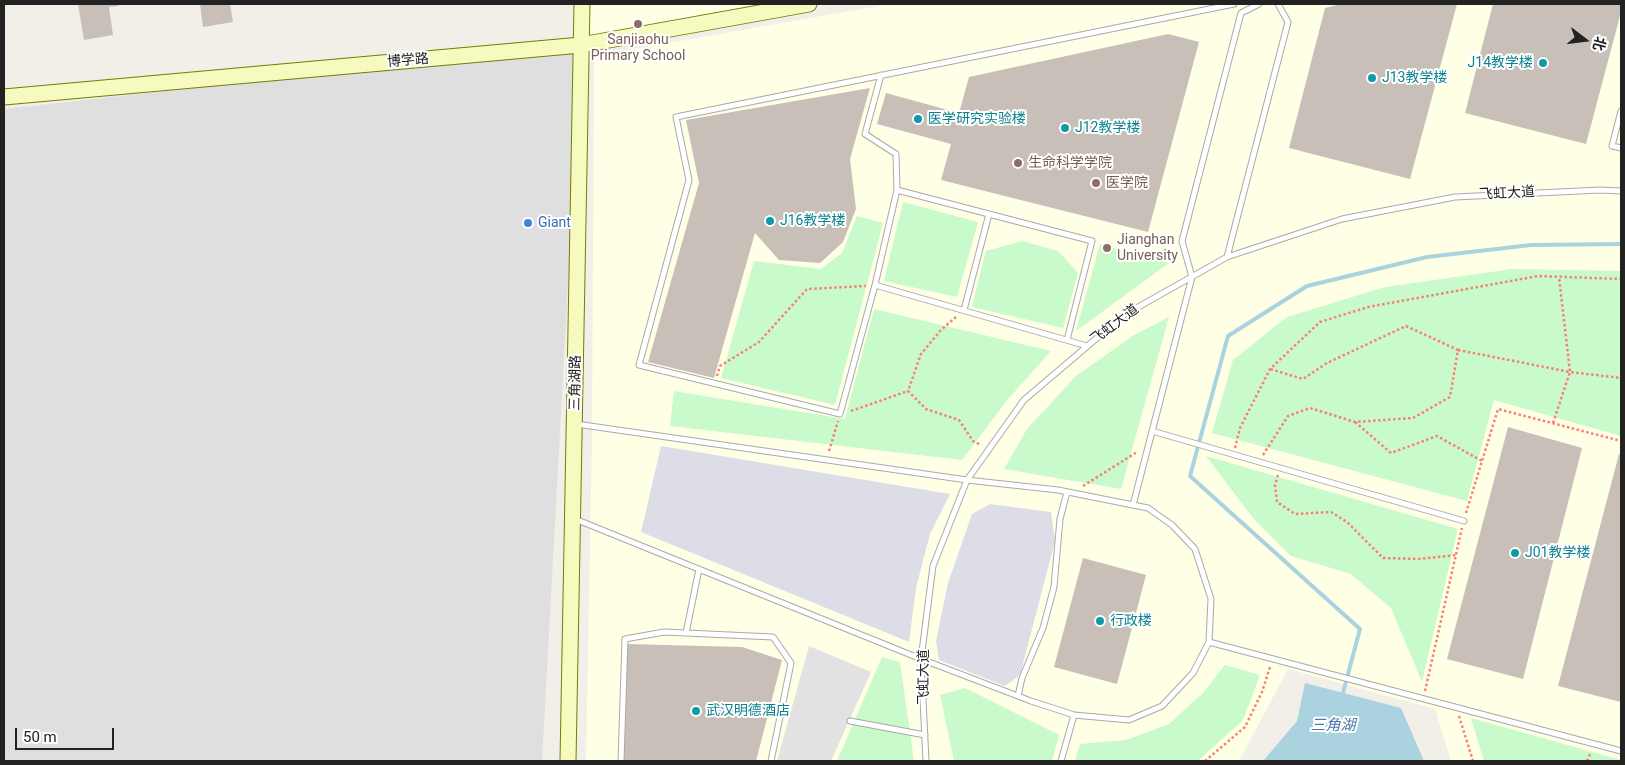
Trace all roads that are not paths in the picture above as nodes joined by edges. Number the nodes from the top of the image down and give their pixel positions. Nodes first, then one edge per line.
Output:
1 (582, 4) edge
2 (809, 4) edge
3 (1234, 4) edge
4 (1258, 4) edge
5 (1278, 4) edge
6 (581, 45) junction
7 (881, 76) junction
8 (4, 97) edge
9 (1621, 110) edge
10 (1621, 148) edge
11 (897, 190) junction
12 (1621, 191) edge
13 (989, 214) junction
14 (1227, 257) junction
15 (1192, 277) junction
16 (875, 285) junction
17 (964, 310) junction
18 (1067, 340) junction
19 (1088, 346) junction
20 (575, 424) junction
21 (1152, 431) junction
22 (967, 480) junction
23 (1070, 492) junction
24 (1133, 505) junction
25 (572, 518) junction
26 (1464, 522) road end
27 (699, 569) junction
28 (686, 633) junction
29 (1209, 642) junction
30 (921, 659) junction
31 (1018, 696) junction
32 (1074, 715) junction
33 (850, 721) dead end
34 (925, 735) junction
35 (1621, 751) edge
36 (568, 761) edge
37 (621, 761) edge
38 (771, 761) edge
39 (926, 761) edge
40 (1061, 761) edge

1 - 6 street, 三角湖路
2 - 6 street, 博学路
3 - 7 lane
4 - 15 lane
5 - 14 lane
6 - 8 street, 博学路
6 - 20 street, 三角湖路
7 - 11 lane
7 - 16 lane
9 - 10 lane
11 - 13 lane
11 - 16 lane
12 - 14 lane, 飞虹大道
13 - 17 lane
13 - 18 lane
14 - 15 lane, 飞虹大道
15 - 19 lane, 飞虹大道
15 - 21 lane
16 - 17 lane
17 - 18 lane
18 - 19 lane
19 - 22 lane, 飞虹大道
20 - 22 lane
20 - 25 street, 三角湖路
21 - 24 lane
21 - 26 lane
22 - 23 lane
22 - 30 lane, 飞虹大道
23 - 24 lane
23 - 31 lane
24 - 29 lane
25 - 27 lane
25 - 36 street, 三角湖路
27 - 28 lane
27 - 30 lane
28 - 37 lane
28 - 38 lane
29 - 32 lane
29 - 35 lane
30 - 31 lane
30 - 34 lane, 飞虹大道
31 - 32 lane
32 - 40 lane
33 - 34 lane
34 - 39 lane, 飞虹大道

